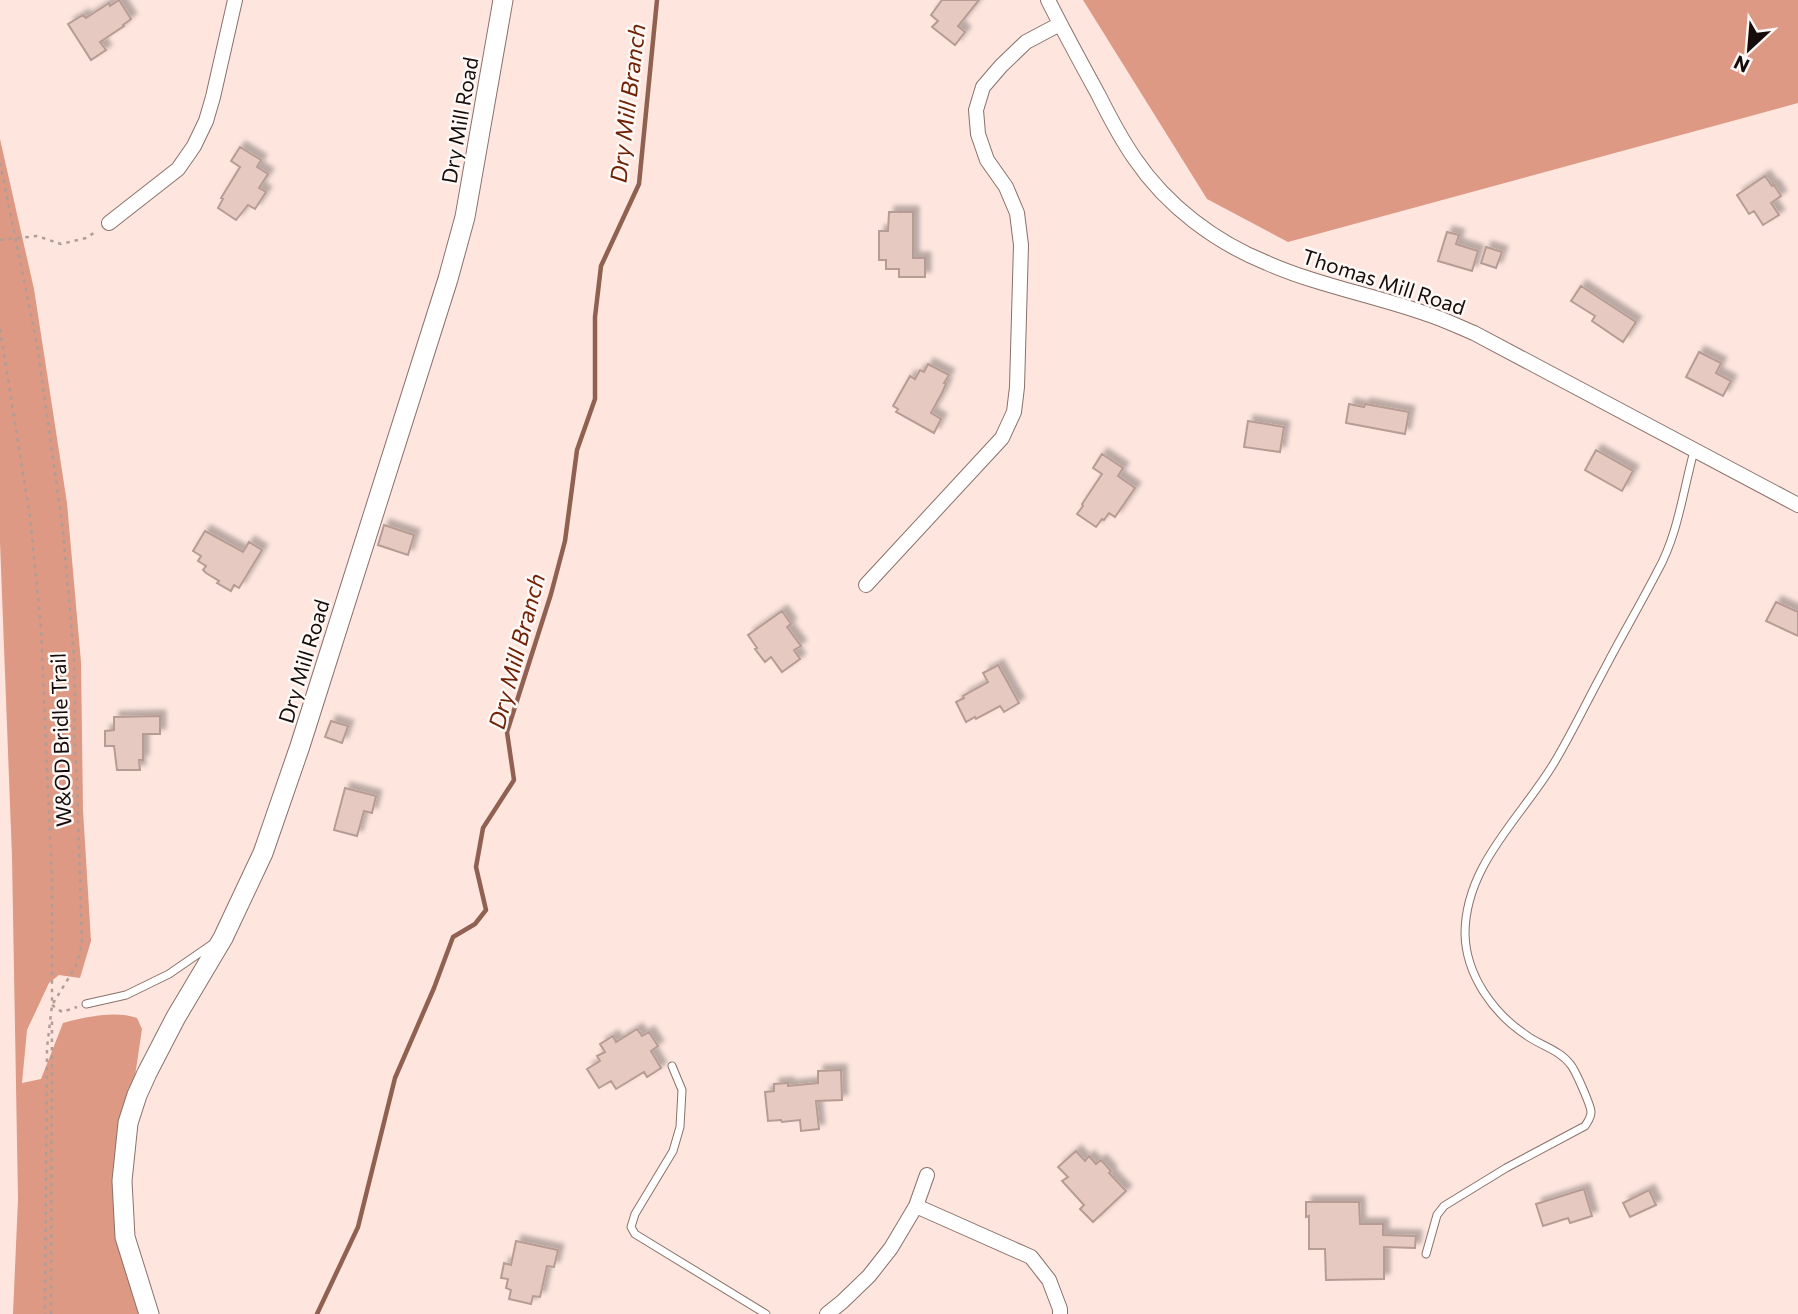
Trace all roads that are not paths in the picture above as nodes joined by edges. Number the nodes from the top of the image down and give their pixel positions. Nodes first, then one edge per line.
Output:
1 (235, 0) edge
2 (503, 0) edge
3 (1048, 0) edge
4 (1060, 24) junction
5 (109, 223) road end
6 (1694, 451) junction
7 (1798, 505) edge
8 (866, 586) dead end
9 (223, 937) junction
10 (86, 1004) road end
11 (672, 1066) dead end
12 (928, 1175) dead end
13 (916, 1206) junction
14 (1426, 1254) dead end
15 (149, 1314) edge
16 (766, 1314) edge
17 (827, 1314) edge
18 (1060, 1314) edge

1 - 5 street
2 - 9 street, Dry Mill Road
3 - 4 street, Thomas Mill Road
4 - 6 street, Thomas Mill Road
4 - 8 street
6 - 7 street, Thomas Mill Road
6 - 14 lane
9 - 10 lane
9 - 15 street, Dry Mill Road
11 - 16 lane
12 - 13 street
13 - 17 street
13 - 18 street

